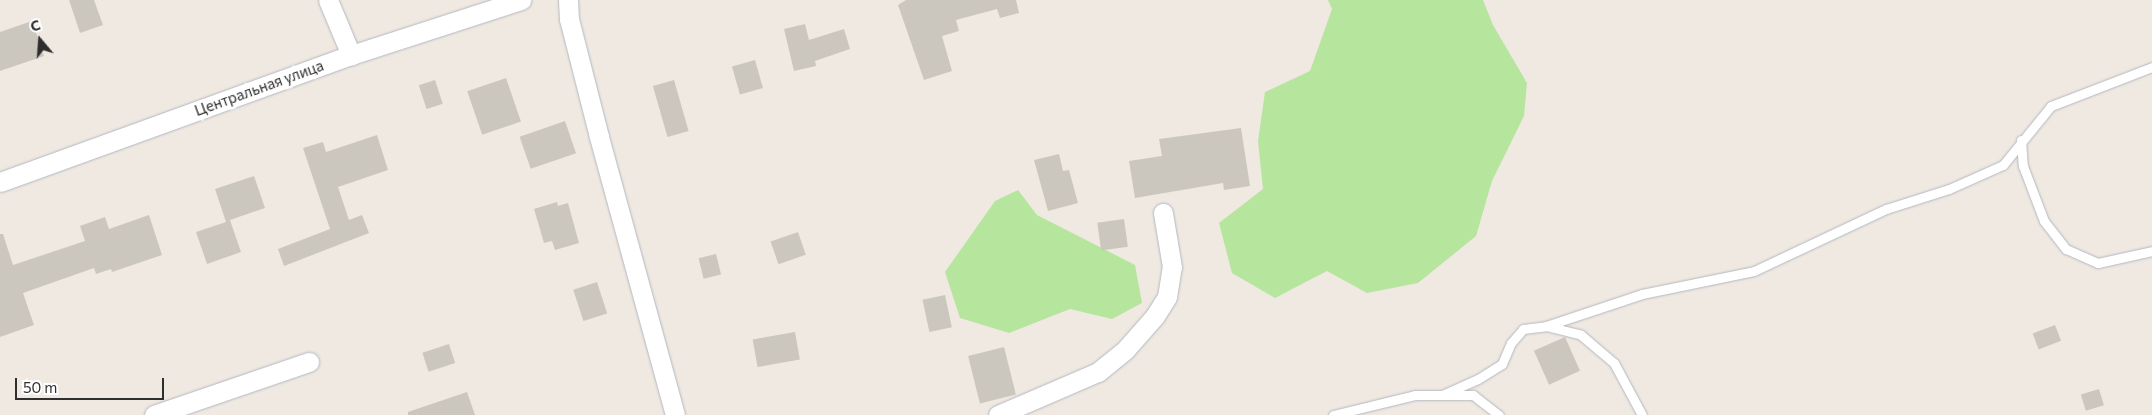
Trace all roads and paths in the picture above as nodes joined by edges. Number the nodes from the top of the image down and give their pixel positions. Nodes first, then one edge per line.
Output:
1 (328, 0) edge
2 (521, 0) edge
3 (568, 0) edge
4 (351, 55) junction
5 (2152, 67) edge
6 (2021, 140) junction
7 (0, 182) edge
8 (1163, 213) dead end
9 (2152, 251) edge
10 (1546, 326) junction
11 (309, 362) dead end
12 (1442, 395) junction
13 (154, 415) edge
14 (675, 415) edge
15 (998, 415) edge
16 (1333, 415) edge
17 (1499, 415) edge
18 (1642, 415) edge

1 - 4 street
2 - 4 street, Центральная улица
3 - 14 street
4 - 7 street, Центральная улица
5 - 6 lane
6 - 9 lane
6 - 10 lane
8 - 15 street
10 - 12 lane
10 - 18 lane
11 - 13 street
12 - 16 lane
12 - 17 lane

